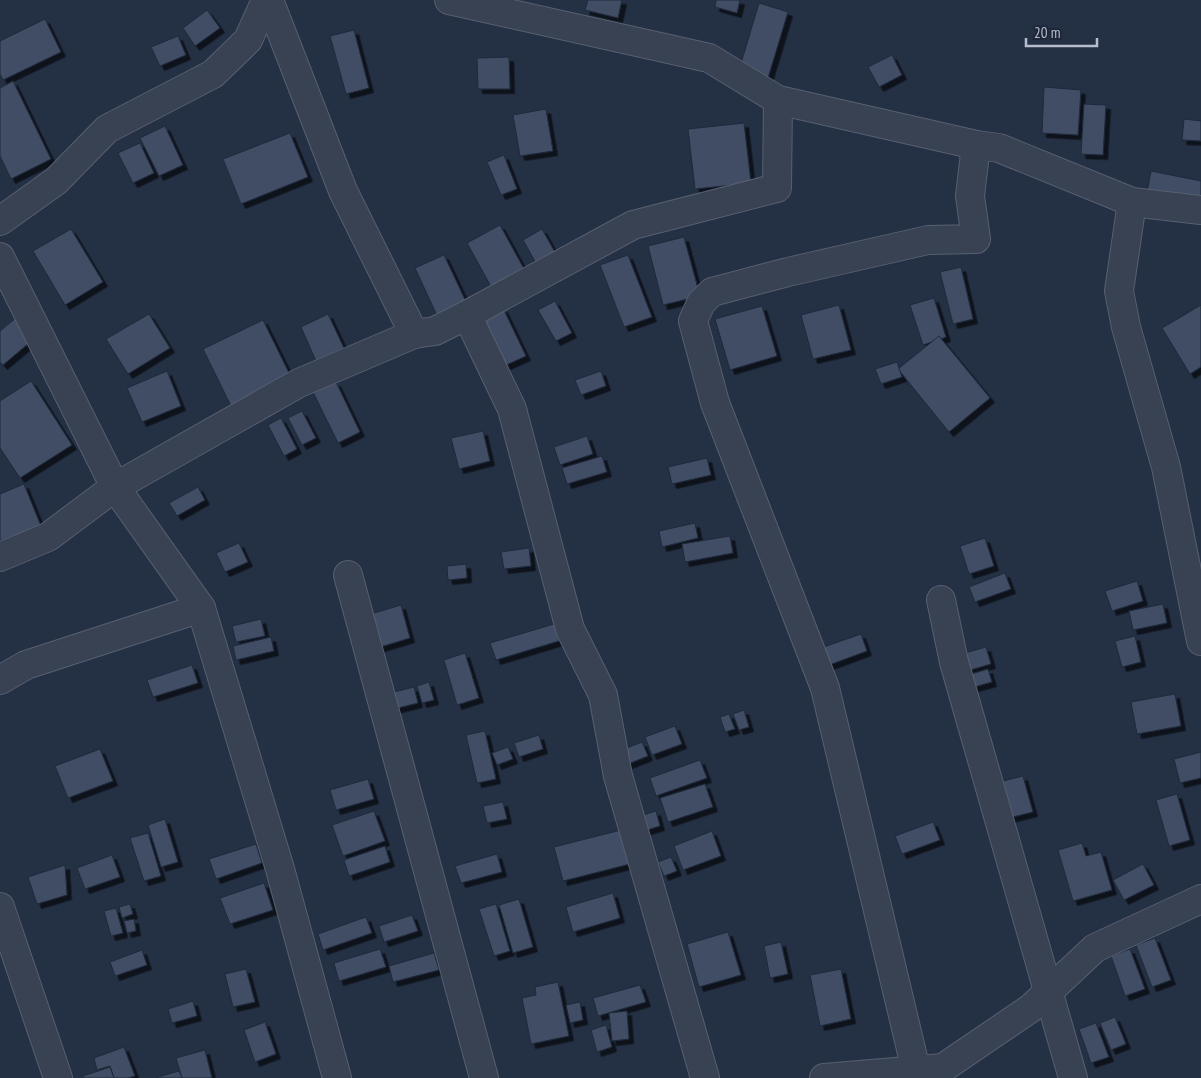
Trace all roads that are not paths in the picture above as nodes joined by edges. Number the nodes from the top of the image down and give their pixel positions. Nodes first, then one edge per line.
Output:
1 (267, 0) edge
2 (449, 0) edge
3 (778, 100) junction
4 (976, 145) junction
5 (1132, 202) junction
6 (1201, 210) edge
7 (0, 221) edge
8 (0, 257) edge
9 (467, 315) junction
10 (414, 334) junction
11 (115, 487) junction
12 (0, 557) edge
13 (348, 576) dead end
14 (941, 600) dead end
15 (201, 608) junction
16 (1201, 641) edge
17 (0, 680) edge
18 (1201, 899) edge
19 (0, 907) edge
20 (1048, 991) junction
21 (916, 1070) junction
22 (944, 1073) edge
23 (860, 1076) edge
24 (58, 1078) edge
25 (337, 1078) edge
26 (484, 1078) edge
27 (705, 1078) edge
28 (824, 1078) edge
29 (1074, 1078) edge

1 - 7 street
1 - 10 street
2 - 3 street
3 - 4 street
3 - 9 street
4 - 5 street
4 - 21 street
5 - 6 street
5 - 16 street
8 - 11 street
9 - 10 street
9 - 27 street
10 - 11 street
11 - 12 street
11 - 15 street
13 - 26 street
14 - 20 street
15 - 17 street
15 - 25 street
18 - 20 street
19 - 24 street
20 - 22 street
20 - 29 street
21 - 22 street
21 - 23 street
23 - 28 street

